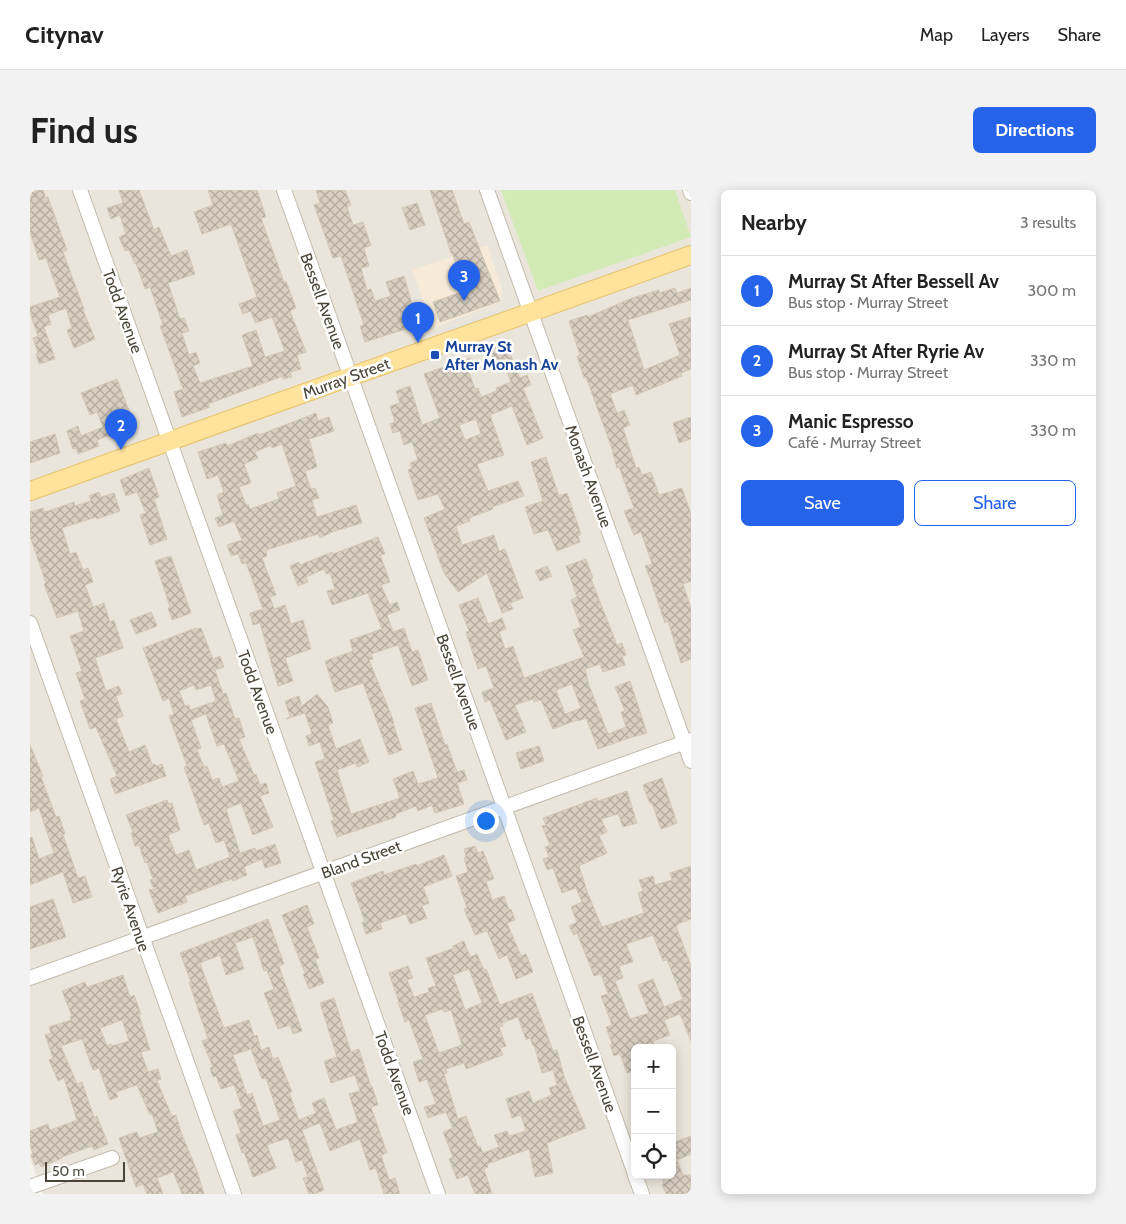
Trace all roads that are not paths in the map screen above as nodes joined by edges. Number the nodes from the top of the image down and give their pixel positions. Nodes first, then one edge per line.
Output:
1 (80, 190) edge
2 (284, 190) edge
3 (487, 190) edge
4 (691, 254) edge
5 (531, 312) junction
6 (350, 376) junction
7 (168, 441) junction
8 (30, 491) edge
9 (30, 623) edge
10 (687, 742) edge
11 (691, 761) edge
12 (504, 808) junction
13 (323, 873) junction
14 (142, 938) junction
15 (30, 978) edge
16 (112, 1158) dead end
17 (631, 1164) edge
18 (636, 1179) edge
19 (30, 1186) edge
20 (234, 1194) edge
21 (438, 1194) edge
22 (642, 1194) edge

1 - 7 street, Todd Avenue
2 - 6 street, Bessell Avenue
3 - 5 street, Monash Avenue
4 - 5 main road, Murray Street
5 - 6 main road, Murray Street
5 - 10 street, Monash Avenue
6 - 7 main road, Murray Street
6 - 12 street, Bessell Avenue
7 - 8 main road, Murray Street
7 - 13 street, Todd Avenue
9 - 14 street, Ryrie Avenue
10 - 11 street, Monash Avenue
10 - 12 street, Bland Street
12 - 13 street, Bland Street
12 - 17 street, Bessell Avenue
13 - 14 street, Bland Street
13 - 21 street, Todd Avenue
14 - 15 street, Bland Street
14 - 20 street, Ryrie Avenue
16 - 19 street
18 - 22 street, Bessell Avenue

